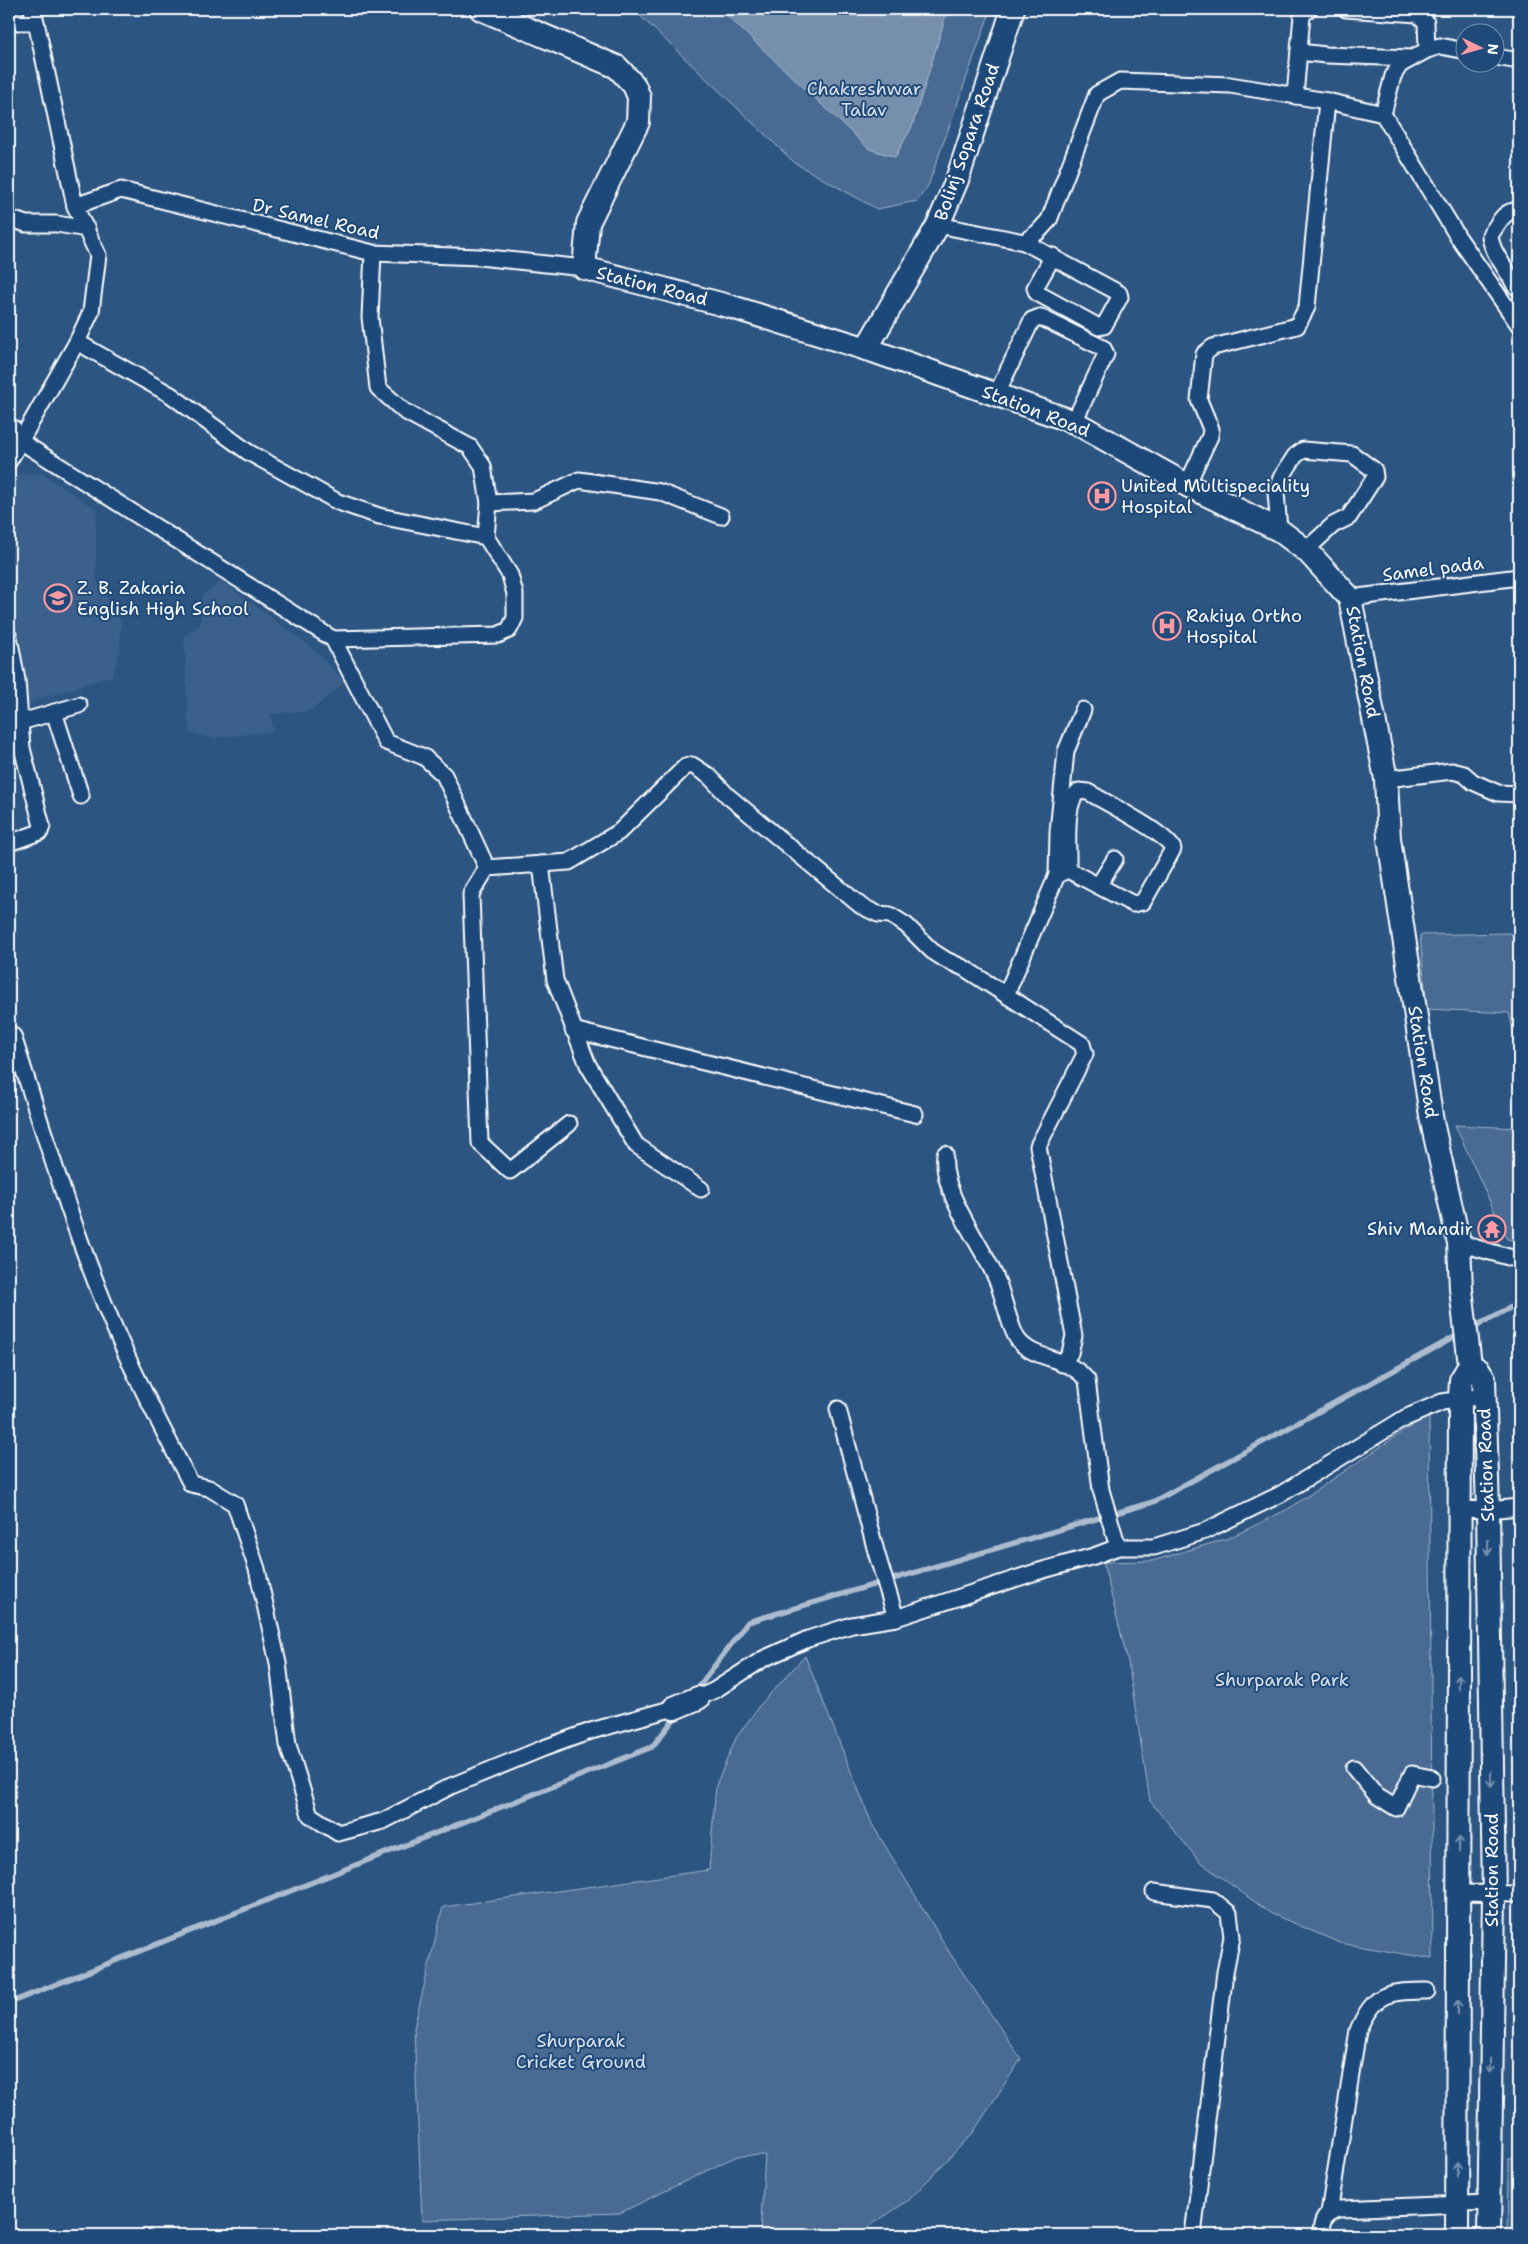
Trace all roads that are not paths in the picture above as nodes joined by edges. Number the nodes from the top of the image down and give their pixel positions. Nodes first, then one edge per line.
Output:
1 (481, 9) edge
2 (1013, 9) edge
3 (1309, 9) edge
4 (1346, 9) edge
5 (34, 15) edge
6 (9, 22) edge
7 (1456, 49) edge
8 (1427, 50) junction
9 (1299, 52) junction
10 (1412, 58) junction
11 (1506, 59) edge
12 (1519, 61) edge
13 (1295, 96) junction
14 (1327, 101) junction
15 (1382, 114) junction
16 (75, 206) junction
17 (1519, 211) edge
18 (9, 218) edge
19 (938, 225) junction
20 (87, 229) junction
21 (1024, 242) junction
22 (373, 253) junction
23 (1053, 256) junction
24 (1504, 264) junction
25 (584, 268) junction
26 (1488, 278) junction
27 (1519, 288) edge
28 (1519, 325) edge
29 (77, 342) junction
30 (866, 349) junction
31 (996, 395) junction
32 (1074, 422) junction
33 (9, 426) edge
34 (20, 441) junction
35 (9, 461) edge
36 (1187, 485) junction
37 (490, 503) junction
38 (721, 516) dead end
39 (1279, 530) junction
40 (486, 537) junction
41 (1306, 550) junction
42 (1519, 577) edge
43 (1350, 598) junction
44 (9, 637) edge
45 (332, 639) junction
46 (79, 705) dead end
47 (1083, 710) dead end
48 (54, 712) junction
49 (21, 722) junction
50 (1386, 780) junction
51 (1519, 794) edge
52 (81, 796) dead end
53 (9, 843) edge
54 (1115, 859) dead end
55 (541, 864) junction
56 (486, 868) junction
57 (1063, 872) junction
58 (1098, 886) junction
59 (1006, 995) junction
60 (573, 1030) junction
61 (9, 1033) edge
62 (915, 1114) dead end
63 (569, 1124) dead end
64 (944, 1154) dead end
65 (701, 1189) dead end
66 (1459, 1244) junction
67 (1519, 1260) edge
68 (1470, 1361) junction
69 (1062, 1364) junction
70 (1484, 1396) junction
71 (1460, 1399) junction
72 (838, 1409) dead end
73 (1519, 1507) edge
74 (1460, 1509) junction
75 (1488, 1510) junction
76 (1116, 1543) junction
77 (896, 1618) junction
78 (698, 1698) joint
79 (674, 1708) joint
80 (1459, 1745) junction
81 (1490, 1747) junction
82 (1354, 1768) dead end
83 (1432, 1778) dead end
84 (1154, 1892) dead end
85 (1459, 1893) junction
86 (1519, 1894) edge
87 (1494, 1895) junction
88 (1458, 1970) junction
89 (1491, 1970) junction
90 (1427, 1991) dead end
91 (1489, 2203) junction
92 (1456, 2205) junction
93 (1329, 2213) junction
94 (1193, 2235) edge
95 (1321, 2235) edge
96 (1457, 2235) edge
97 (1488, 2235) edge

1 - 25 main road, Station Road
2 - 19 main road, Bolinj Sopara Road
3 - 9 street
4 - 8 street
5 - 6 street
5 - 16 street
7 - 8 street
8 - 10 street
9 - 10 street
9 - 13 street
10 - 15 street
11 - 12 street
13 - 14 street
13 - 21 street
14 - 15 street
14 - 36 street
15 - 26 street
16 - 20 street
16 - 22 street, Dr Samel Road
17 - 24 street
18 - 20 street
19 - 21 street
19 - 30 main road, Bolinj Sopara Road
20 - 29 street
21 - 23 street
22 - 25 street, Dr Samel Road
22 - 37 street
23 - 23 street
24 - 26 street
24 - 27 street
25 - 30 main road, Station Road
26 - 28 street
29 - 34 street
29 - 40 street
30 - 31 main road, Station Road
31 - 32 main road, Station Road
31 - 32 street
32 - 36 main road, Station Road
33 - 34 street
34 - 35 street
34 - 45 street
36 - 39 main road, Station Road
37 - 38 street
37 - 40 street
39 - 41 main road, Station Road
39 - 41 street
40 - 45 street
41 - 43 main road, Station Road
42 - 43 street, Samel pada
43 - 50 main road, Station Road
44 - 49 street
45 - 56 street
46 - 48 street
47 - 57 street
48 - 49 street
48 - 52 street
49 - 53 street
50 - 51 street
50 - 66 main road, Station Road
54 - 58 street
55 - 56 street
55 - 59 street
55 - 60 street
56 - 63 street
57 - 58 street
57 - 58 street
57 - 59 street
59 - 69 street
60 - 62 street
60 - 65 street
61 - 79 street
64 - 69 street
66 - 67 street
66 - 68 main road, Station Road
68 - 70 main road, Station Road
68 - 71 main road, Station Road
69 - 76 street
70 - 71 street
70 - 75 main road, Station Road
71 - 74 main road, Station Road
71 - 76 street
72 - 77 street
73 - 75 street
74 - 75 street
80 -> 74 main road, Station Road
75 -> 81 main road, Station Road
76 - 77 street
77 - 78 street
78 - 79 main road
80 - 81 main road
85 -> 80 main road, Station Road
81 -> 87 main road, Station Road
82 - 83 street
84 - 94 street
85 - 87 street
85 - 88 main road, Station Road
86 - 87 street
87 - 89 main road, Station Road
88 - 89 main road
92 -> 88 main road, Station Road
89 -> 91 main road, Station Road
90 - 93 street
91 - 92 street
91 - 97 main road, Station Road
92 - 93 street
92 - 96 main road, Station Road
93 - 95 street

